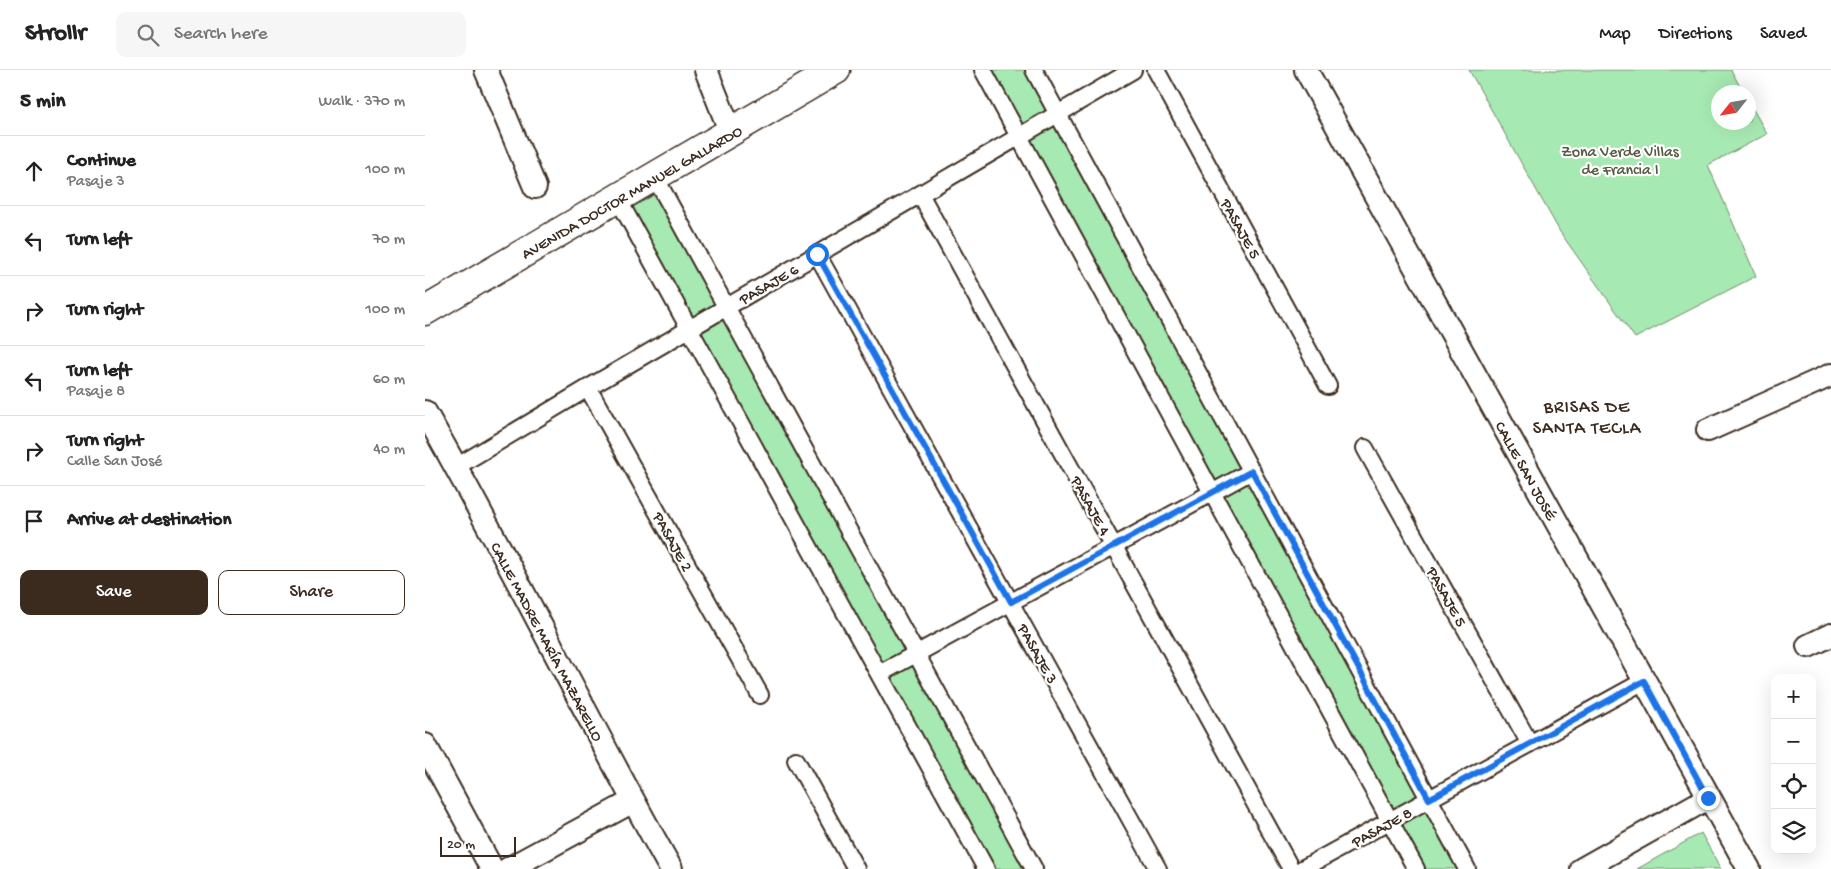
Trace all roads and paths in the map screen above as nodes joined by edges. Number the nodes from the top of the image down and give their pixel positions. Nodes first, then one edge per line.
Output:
1 (486, 70) edge
2 (707, 70) edge
3 (836, 70) edge
4 (983, 70) edge
5 (1034, 70) edge
6 (1133, 70) edge
7 (1155, 70) edge
8 (1306, 70) edge
9 (1057, 114) junction
10 (731, 133) junction
11 (1019, 136) junction
12 (655, 177) junction
13 (535, 187) dead end
14 (920, 194) junction
15 (618, 199) junction
16 (817, 254) junction
17 (727, 307) junction
18 (425, 311) edge
19 (689, 329) junction
20 (1831, 375) edge
21 (1328, 386) dead end
22 (588, 388) junction
23 (425, 412) edge
24 (1708, 430) dead end
25 (1365, 448) dead end
26 (456, 467) junction
27 (1252, 471) junction
28 (1212, 492) junction
29 (1114, 546) junction
30 (1011, 602) junction
31 (1831, 635) edge
32 (1807, 646) dead end
33 (916, 654) junction
34 (879, 674) junction
35 (1644, 681) junction
36 (760, 695) dead end
37 (1530, 744) junction
38 (425, 745) edge
39 (796, 760) dead end
40 (1708, 798) junction
41 (1429, 799) junction
42 (633, 802) junction
43 (1390, 821) junction
44 (493, 869) edge
45 (508, 869) edge
46 (671, 869) edge
47 (856, 869) edge
48 (986, 869) edge
49 (1034, 869) edge
50 (1158, 869) edge
51 (1291, 869) edge
52 (1302, 869) edge
53 (1416, 869) edge
54 (1467, 869) edge
55 (1582, 869) edge
56 (1749, 869) edge

1 - 13 street
2 - 10 street
3 - 10 street, AVENIDA DOCTOR MANUEL GALLARDO
4 - 11 street
5 - 9 street
6 - 9 street, PASAJE 6
7 - 21 street, PASAJE 5
8 - 35 street, CALLE SAN JOSÉ
9 - 11 street, PASAJE 6
9 - 27 street
10 - 12 street, AVENIDA DOCTOR MANUEL GALLARDO
11 - 14 street, PASAJE 6
11 - 28 street
12 - 15 street, AVENIDA DOCTOR MANUEL GALLARDO
12 - 17 street
14 - 16 street, PASAJE 6
14 - 29 street, PASAJE 4
15 - 18 street, AVENIDA DOCTOR MANUEL GALLARDO
15 - 19 street
16 - 17 street, PASAJE 6
16 - 30 street, PASAJE 3
17 - 19 street, PASAJE 6
17 - 33 street
19 - 22 street, PASAJE 6
19 - 34 street
20 - 24 street
22 - 26 street, PASAJE 6
22 - 36 street, PASAJE 2
23 - 26 street, CALLE MADRE MARÍA MAZARELLO
25 - 37 street, PASAJE 5
26 - 42 street, CALLE MADRE MARÍA MAZARELLO
27 - 28 street
27 - 41 street
28 - 29 street
28 - 43 street
29 - 30 street
29 - 51 street, PASAJE 4
30 - 33 street
30 - 50 street, PASAJE 3
31 - 32 street
33 - 34 street
33 - 49 street
34 - 48 street
35 - 37 street, PASAJE 8
35 - 40 street, CALLE SAN JOSÉ
37 - 41 street, PASAJE 8
38 - 44 street
39 - 47 street
40 - 55 street
40 - 56 street, CALLE SAN JOSÉ
41 - 43 street, PASAJE 8
41 - 54 street
42 - 45 street
42 - 46 street, CALLE MADRE MARÍA MAZARELLO
43 - 52 street, PASAJE 8
43 - 53 street

